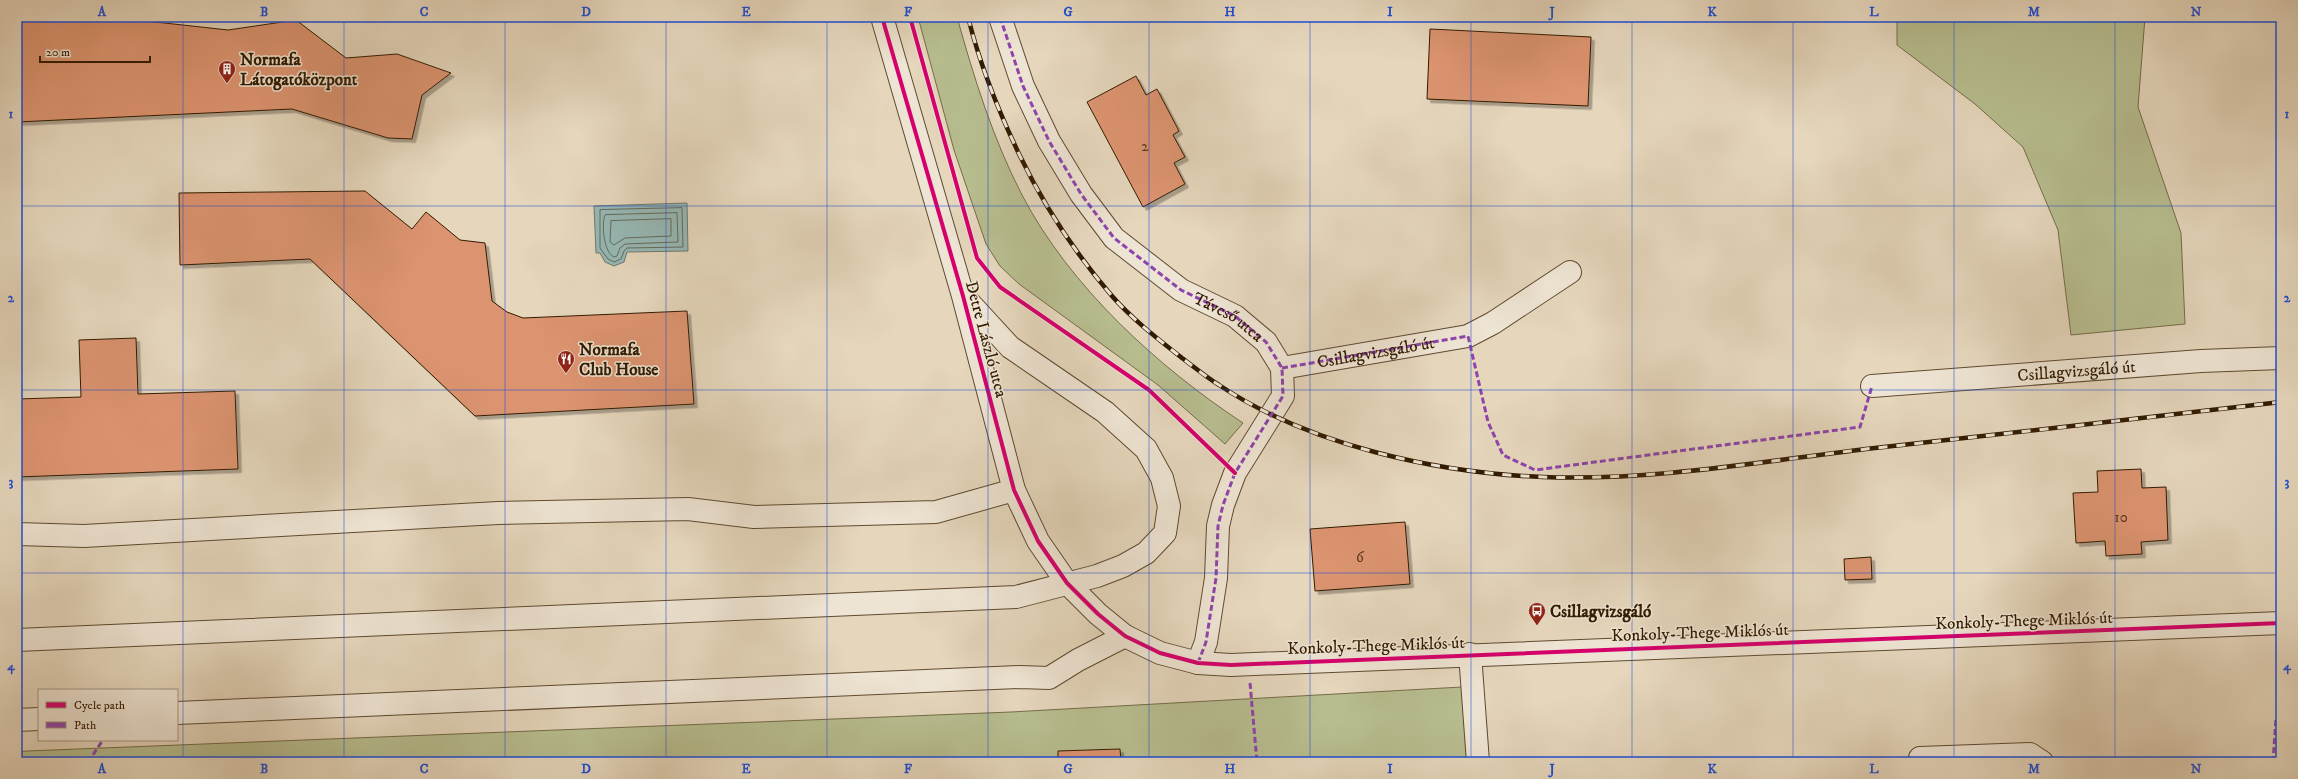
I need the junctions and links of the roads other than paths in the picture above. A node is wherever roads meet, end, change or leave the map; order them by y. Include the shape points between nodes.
1 (882, 17) edge
2 (1000, 17) edge
3 (1570, 272) dead end
4 (962, 296) junction
5 (2281, 358) edge
6 (1282, 368) junction
7 (1872, 386) dead end
8 (1014, 490) junction
9 (17, 534) edge
10 (1067, 583) junction
11 (2281, 623) edge
12 (1126, 636) junction
13 (17, 640) edge
14 (1470, 654) junction
15 (1198, 663) junction
16 (178, 713) edge
17 (38, 719) edge
18 (17, 720) edge
19 (1920, 758) dead end
20 (1478, 762) edge
21 (2042, 762) edge

1 - 4 street, Detre László utca
2 - 6 street, Távcső utca via 1023,86 1049,141 1081,194 1114,238 1181,290 1235,316 1266,342
3 - 6 street, Csillagvizsgáló út via 1468,336
4 - 8 street, Detre László utca
4 - 10 street via 1010,348 1104,412 1146,449 1162,478 1169,506 1165,533 1146,553 1123,566 1097,576
5 - 7 street, Csillagvizsgáló út via 2201,361
6 - 15 street, Távcső utca via 1283,396 1236,473 1223,505 1218,526 1216,578 1206,642
8 - 9 street via 936,512 754,517 688,509 553,512 84,536
8 - 10 street, Detre László utca via 1038,541
10 - 12 street, Detre László utca via 1098,614
10 - 13 street via 1016,597
11 - 14 street, Konkoly-Thege Miklós út
12 - 15 street, Konkoly-Thege Miklós út via 1160,653
12 - 16 street via 1049,678 1020,677
14 - 15 street, Konkoly-Thege Miklós út via 1231,665
14 - 20 street
17 - 18 street
19 - 21 street via 2030,754

